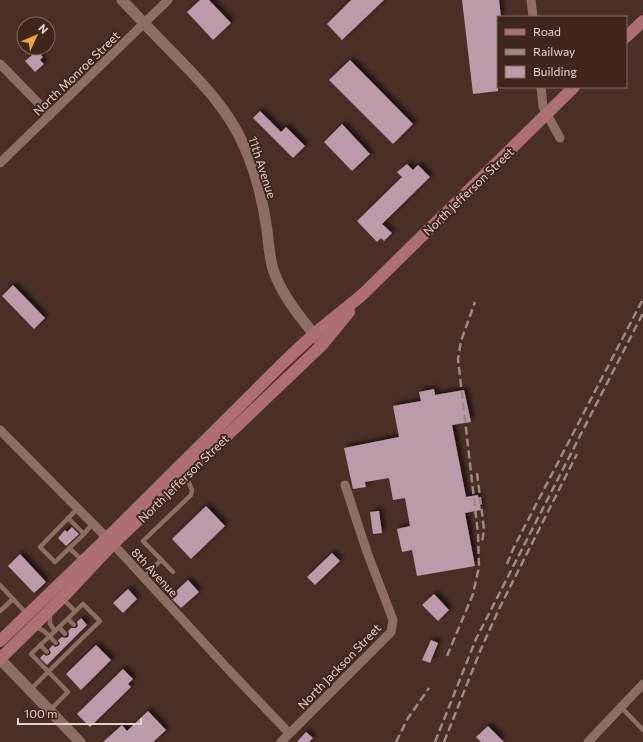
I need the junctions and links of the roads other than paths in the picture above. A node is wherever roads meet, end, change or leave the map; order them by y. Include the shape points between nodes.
1 (122, 0) edge
2 (168, 0) edge
3 (531, 0) edge
4 (533, 16) edge
5 (643, 21) edge
6 (145, 23) junction
7 (627, 36) edge
8 (0, 64) edge
9 (540, 88) edge
10 (573, 88) edge
11 (50, 115) junction
12 (560, 138) dead end
13 (0, 163) edge
14 (362, 295) junction
15 (314, 334) junction
16 (322, 345) junction
17 (0, 430) edge
18 (186, 476) junction
19 (345, 484) dead end
20 (78, 508) junction
21 (68, 518) junction
22 (93, 523) junction
23 (84, 534) junction
24 (110, 541) junction
25 (69, 548) junction
26 (161, 560) junction
27 (83, 561) junction
28 (173, 572) dead end
29 (144, 577) junction
30 (0, 585) edge
31 (62, 598) junction
32 (13, 599) junction
33 (51, 609) junction
34 (0, 611) edge
35 (76, 611) junction
36 (27, 614) junction
37 (68, 619) junction
38 (74, 625) dead end
39 (57, 629) junction
40 (29, 631) junction
41 (80, 632) dead end
42 (65, 634) dead end
43 (49, 636) junction
44 (84, 636) junction
45 (71, 640) dead end
46 (0, 641) edge
47 (56, 643) dead end
48 (40, 645) junction
49 (76, 645) junction
50 (62, 650) dead end
51 (47, 652) dead end
52 (66, 654) junction
53 (53, 658) dead end
54 (0, 659) edge
55 (58, 662) junction
56 (48, 672) junction
57 (643, 684) edge
58 (30, 690) junction
59 (621, 707) junction
60 (50, 710) junction
61 (643, 730) edge
62 (289, 733) junction
63 (80, 742) edge
64 (281, 742) edge
65 (588, 742) edge

1 - 6 street, 11th Avenue
2 - 6 street, North Monroe Street
3 - 4 street
5 - 7 main road
6 - 11 street, North Monroe Street
6 - 15 street, 11th Avenue via 217,101 235,127 244,145 258,188 271,261 277,280 285,296
8 - 11 street
9 - 12 street via 543,107
10 - 14 main road, North Jefferson Street
11 - 13 street, North Monroe Street
14 - 15 main road, North Jefferson Street
14 - 16 main road, North Jefferson Street
15 - 16 street, 11th Avenue
15 - 24 main road, North Jefferson Street
16 - 18 main road, North Jefferson Street
17 - 20 street, 8th Avenue
18 - 24 main road, North Jefferson Street
18 - 26 lane via 192,490 191,495 143,541
19 - 62 street, North Jackson Street via 393,620 391,632
20 - 21 lane
20 - 22 street, 8th Avenue
21 - 23 lane
21 - 25 lane via 40,547 55,562
22 - 23 lane
22 - 24 street, 8th Avenue
23 - 25 lane
24 - 27 main road, North Jefferson Street
24 - 29 street, 8th Avenue
24 - 31 main road, North Jefferson Street
25 - 27 lane
26 - 28 lane
26 - 29 lane
27 - 36 main road, North Jefferson Street
29 - 62 street, 8th Avenue
30 - 32 lane
31 - 33 main road, North Jefferson Street
31 - 35 lane
32 - 34 lane
32 - 36 lane
33 - 39 lane via 50,624
33 - 40 main road, North Jefferson Street
35 - 37 lane
35 - 44 lane via 83,604 100,621
36 - 46 main road, North Jefferson Street
37 - 38 lane
37 - 39 lane
39 - 42 lane
39 - 43 lane
40 - 43 lane via 38,628
40 - 54 main road, North Jefferson Street
41 - 44 lane
43 - 47 lane
43 - 48 lane
44 - 49 lane
45 - 49 lane
48 - 51 lane
48 - 56 lane via 31,654
49 - 52 lane
50 - 52 lane
52 - 55 lane
53 - 55 lane
54 - 58 street
55 - 56 lane
56 - 58 lane
56 - 60 lane via 68,692
57 - 59 street
58 - 60 street
59 - 61 lane
59 - 65 street
60 - 63 street
62 - 64 street, North Jackson Street

